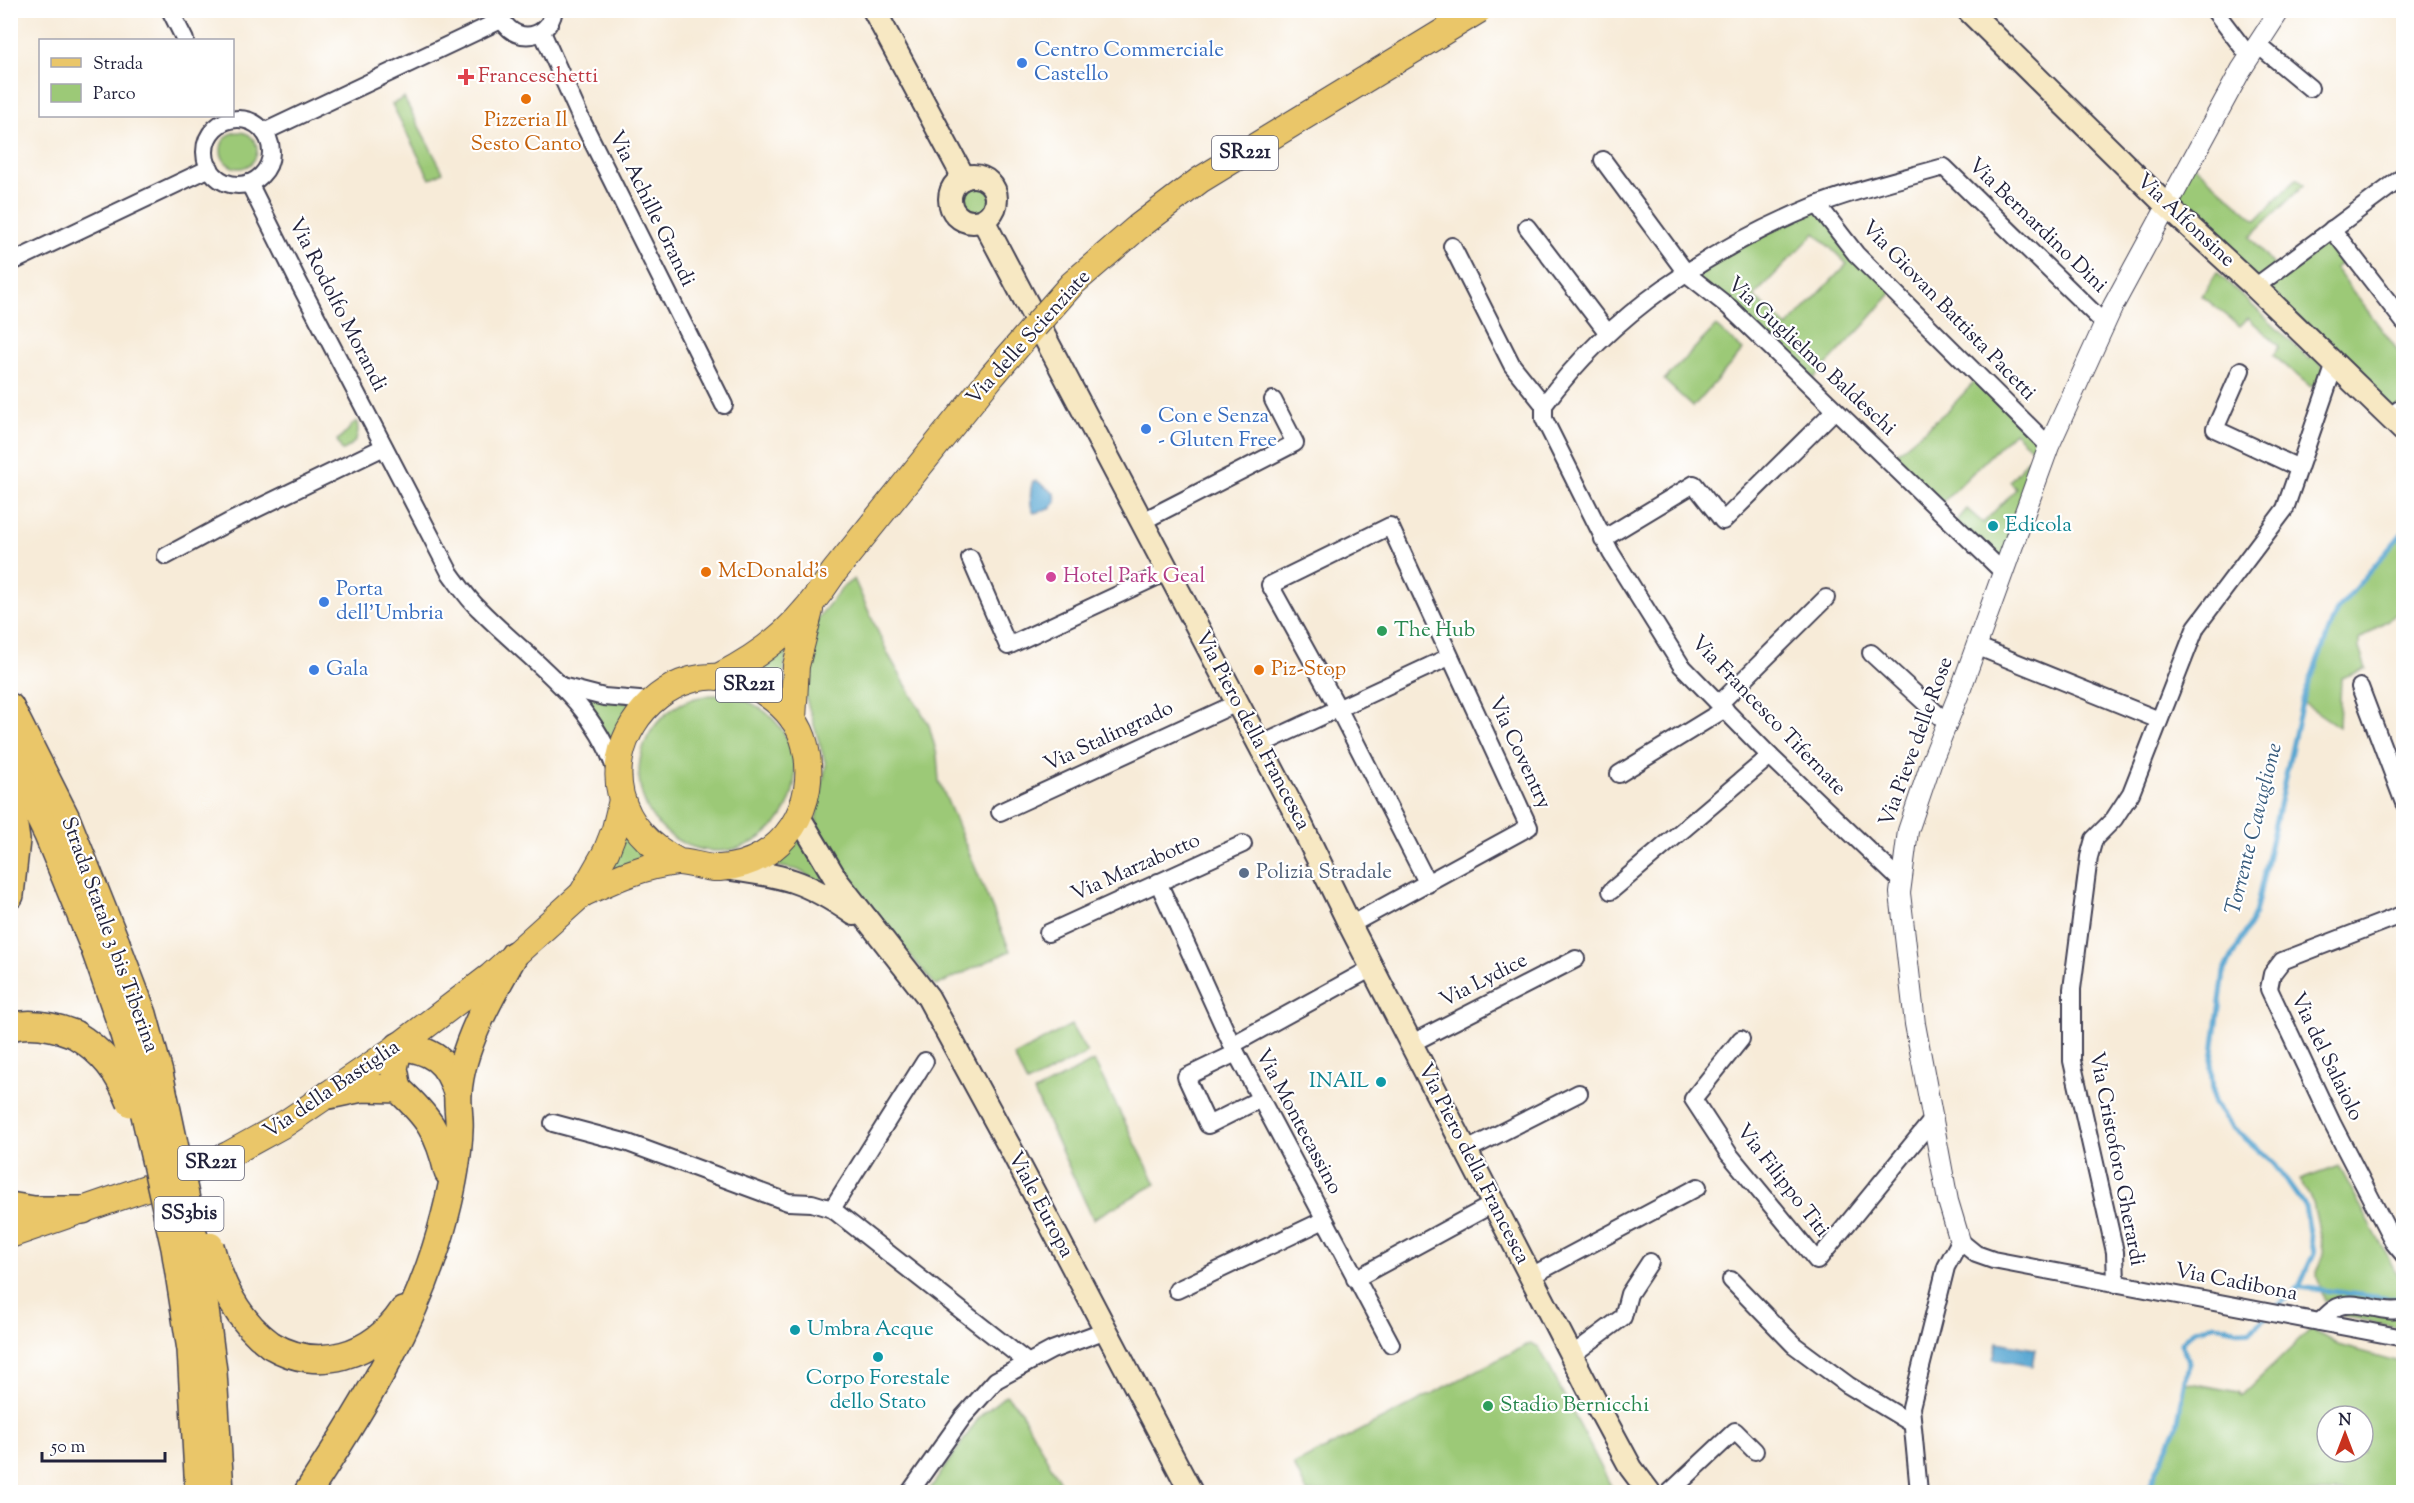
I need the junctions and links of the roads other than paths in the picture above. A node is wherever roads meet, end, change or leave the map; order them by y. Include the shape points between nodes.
1 (170, 10) edge
2 (555, 10) edge
3 (874, 10) edge
4 (1479, 10) edge
5 (1968, 10) edge
6 (2214, 10) edge
7 (2280, 10) edge
8 (500, 15) edge
9 (542, 32) junction
10 (184, 39) edge
11 (2253, 50) junction
12 (2310, 87) dead end
13 (223, 119) edge
14 (264, 132) junction
15 (1604, 160) dead end
16 (210, 168) junction
17 (2403, 176) edge
18 (964, 178) junction
19 (249, 183) junction
20 (1818, 205) junction
21 (2166, 206) junction
22 (983, 220) junction
23 (1527, 227) dead end
24 (2332, 229) junction
25 (1452, 246) dead end
26 (10, 263) edge
27 (1687, 274) junction
28 (2255, 287) junction
29 (2403, 322) edge
30 (2104, 323) junction
31 (1607, 332) junction
32 (2335, 364) junction
33 (2241, 370) dead end
34 (1273, 400) dead end
35 (724, 405) dead end
36 (1544, 405) junction
37 (1835, 410) junction
38 (2399, 418) edge
39 (2049, 446) junction
40 (384, 447) junction
41 (2299, 468) junction
42 (1143, 521) junction
43 (1604, 539) junction
44 (166, 556) dead end
45 (970, 558) dead end
46 (1169, 571) junction
47 (2003, 572) junction
48 (1826, 598) dead end
49 (812, 605) junction
50 (1976, 646) junction
51 (1871, 653) dead end
52 (1449, 657) junction
53 (718, 677) junction
54 (565, 687) junction
55 (2360, 687) dead end
56 (651, 701) junction
57 (1237, 703) junction
58 (10, 707) edge
59 (1722, 707) junction
60 (1338, 708) junction
61 (793, 719) junction
62 (2159, 720) junction
63 (1947, 723) junction
64 (1260, 745) junction
65 (1770, 756) junction
66 (10, 757) edge
67 (1619, 774) dead end
68 (620, 790) junction
69 (10, 799) edge
70 (2403, 803) edge
71 (1000, 812) dead end
72 (799, 817) junction
73 (1243, 844) dead end
74 (679, 862) junction
75 (722, 868) junction
76 (1158, 882) junction
77 (1902, 882) junction
78 (1428, 884) junction
79 (1611, 891) dead end
80 (582, 894) junction
81 (10, 895) edge
82 (2403, 914) edge
83 (1350, 925) junction
84 (874, 928) junction
85 (1047, 933) dead end
86 (105, 945) junction
87 (514, 955) junction
88 (1576, 959) dead end
89 (1372, 968) junction
90 (10, 1027) edge
91 (1741, 1039) dead end
92 (1412, 1043) junction
93 (399, 1046) junction
94 (1234, 1049) junction
95 (925, 1061) dead end
96 (159, 1073) junction
97 (398, 1089) junction
98 (458, 1092) junction
99 (1579, 1093) dead end
100 (329, 1095) junction
101 (1260, 1100) junction
102 (1933, 1119) junction
103 (553, 1124) dead end
104 (1467, 1150) junction
105 (451, 1185) junction
106 (1698, 1187) dead end
107 (1493, 1204) junction
108 (10, 1206) edge
109 (832, 1209) junction
110 (84, 1210) junction
111 (1324, 1220) junction
112 (10, 1234) edge
113 (1960, 1241) junction
114 (2403, 1255) edge
115 (1650, 1262) dead end
116 (1531, 1276) junction
117 (424, 1278) junction
118 (1355, 1279) junction
119 (1731, 1280) dead end
120 (2116, 1284) junction
121 (1177, 1290) dead end
122 (2403, 1308) edge
123 (2320, 1322) junction
124 (1106, 1330) junction
125 (2403, 1338) edge
126 (1391, 1344) dead end
127 (191, 1350) junction
128 (1572, 1355) junction
129 (1027, 1362) junction
130 (1911, 1423) junction
131 (1755, 1451) dead end
132 (1631, 1467) junction
133 (199, 1492) edge
134 (220, 1492) edge
135 (308, 1492) edge
136 (910, 1492) edge
137 (1191, 1492) edge
138 (1639, 1492) edge
139 (1649, 1492) edge
140 (1670, 1492) edge
141 (1919, 1492) edge

1 - 10 street
2 - 9 street
3 - 18 main road
4 - 49 main road, Via delle Scienziate / SR221, bridge via 1200,180 1080,277 992,376 834,572
5 - 21 main road, Via Alfonsine
6 - 11 street
7 - 11 street, Via Pieve delle Rose
8 - 9 street via 514,33 524,36
8 - 14 street
9 - 35 street, Via Achille Grandi via 600,158
11 - 12 street
11 - 21 street, Via Pieve delle Rose
13 - 14 street via 249,121
13 - 16 street via 206,147
14 - 19 street via 271,151 269,161 265,171
15 - 27 street, Via Guglielmo Baldeschi
16 - 19 street via 221,180
16 - 26 street
17 - 24 street
18 - 22 main road via 982,178 994,191 994,209
18 - 22 main road via 951,190 952,211 968,222
19 - 40 street, Via Rodolfo Morandi
20 - 27 street, Via Bernardino Dini via 1719,253
20 - 30 street, Via Bernardino Dini via 1944,167
20 - 39 street, Via Giovan Battista Pacetti via 1856,254
21 - 28 main road, Via Alfonsine
21 - 30 street, Via Pieve delle Rose
22 - 42 main road, Via Piero della Francesca
23 - 31 street
24 - 28 street
24 - 29 street
25 - 36 street via 1512,364
27 - 31 street, Via Bernardino Dini via 1648,298
27 - 37 street, Via Guglielmo Baldeschi via 1729,306
28 - 32 main road, Via Alfonsine
30 - 39 street, Via Pieve delle Rose
31 - 36 street, Via Bernardino Dini
32 - 38 main road, Via Alfonsine
32 - 41 street, Via Cristoforo Gherardi
33 - 41 street via 2216,429
34 - 42 street via 1294,443
36 - 43 street, Via Francesco Tifernate via 1544,419
37 - 43 street via 1724,521 1695,484
37 - 47 street, Via Guglielmo Baldeschi
39 - 47 street, Via Pieve delle Rose
40 - 44 street
40 - 54 street, Via Rodolfo Morandi via 450,573 477,608
41 - 62 street, Via Cristoforo Gherardi via 2285,509 2196,627
42 - 46 main road, Via Piero della Francesca
43 - 59 street, Via Francesco Tifernate via 1681,665
45 - 46 street via 1008,646
46 - 57 main road, Via Piero della Francesca
47 - 50 street, Via Pieve delle Rose
48 - 59 street
49 - 53 main road, Via delle Scienziate / SR221 via 767,649
49 - 61 main road, Via delle Scienziate / SR221 via 797,660
50 - 62 street
50 - 63 street, Via Pieve delle Rose
51 - 63 street
52 - 60 street
52 - 60 street, Via Coventry via 1390,526 1270,585
52 - 78 street, Via Coventry via 1529,827
53 - 56 main road, SR221 via 671,687
53 - 61 main road, SR221 via 761,689
54 - 56 street, Via Rodolfo Morandi via 604,697
54 - 68 street, Via Rodolfo Morandi via 600,736
55 - 70 street
56 - 68 main road, SR221 via 626,736 620,757
57 - 64 main road, Via Piero della Francesca
57 - 71 street, Via Stalingrado
58 - 86 highway, Strada Statale 3 bis Tiberina / SS3bis via 66,818
59 - 65 street, Via Francesco Tifernate
59 - 67 street
60 - 64 street
60 - 78 street, Via Coventry
61 - 72 main road, SR221 via 805,742 810,767 808,793
62 - 120 street, Via Cristoforo Gherardi via 2131,793 2114,819 2094,839 2072,989 2072,1061 2115,1252
63 - 77 street, Via Pieve delle Rose via 1908,831
64 - 83 main road, Via Piero della Francesca
65 - 77 street, Via Francesco Tifernate
65 - 79 street
66 - 86 highway, Strada Statale 3 bis Tiberina / SS3bis
68 - 74 main road, SR221 via 631,820 644,837
68 - 80 main road, Via della Bastiglia / SR221 via 609,845
69 - 81 highway via 16,840
72 - 75 main road, SR221 via 771,849 753,860
72 - 84 main road, Viale Europa via 832,874
73 - 76 street, Via Marzabotto
74 - 75 main road, SR221
74 - 80 main road, Via della Bastiglia / SR221 via 632,872
75 - 84 main road, Viale Europa via 805,884
76 - 85 street, Via Marzabotto
76 - 94 street, Via Montecassino
77 - 102 street, Via Pieve delle Rose via 1915,1024
78 - 83 street, Via Coventry
80 - 87 main road, Via della Bastiglia / SR221
82 - 114 street, Via del Salaiolo via 2282,961 2272,974 2269,989 2332,1123
83 - 89 main road, Via Piero della Francesca
84 - 124 main road, Viale Europa via 928,997
86 - 96 highway, Strada Statale 3 bis Tiberina / SS3bis, bridge via 143,1014
86 - 127 highway, Strada Statale 3 bis Tiberina / SS3bis, bridge via 173,1240
87 - 93 main road, Via della Bastiglia / SR221
87 - 98 highway via 477,1025
88 - 92 street, Via Lydice
89 - 92 main road, Via Piero della Francesca
89 - 94 street, Via Montecassino
90 - 127 highway, bridge via 46,1025 74,1034 108,1060 121,1081 133,1107
91 - 102 street, Via Filippo Titi via 1693,1100 1729,1154 1817,1261
92 - 104 main road, Via Piero della Francesca
93 - 97 highway via 394,1068
93 - 98 highway via 426,1052 442,1061
93 - 100 main road, Via della Bastiglia / SR221
94 - 101 street, Via Montecassino
94 - 101 street via 1186,1077 1208,1125
95 - 109 street
96 - 117 highway, bridge via 180,1118 222,1284 244,1320 271,1345 293,1356 316,1359 358,1351 389,1329
96 - 134 highway, Strada Statale 3 bis Tiberina / SS3bis, bridge via 204,1296 214,1379
97 - 100 highway via 362,1088
97 - 105 highway via 435,1131
98 - 105 highway via 459,1130
99 - 104 street
100 - 110 main road, Via della Bastiglia / SR221 via 207,1164
101 - 111 street, Via Montecassino
102 - 113 street, Via Pieve delle Rose via 1948,1201
103 - 109 street via 628,1143 788,1202
104 - 107 main road, Via Piero della Francesca
105 - 117 highway via 443,1226
106 - 116 street
107 - 116 main road, Via Piero della Francesca
107 - 118 street
108 - 110 highway
109 - 129 street
110 - 112 main road, Via della Bastiglia / SR221
111 - 118 street, Via Montecassino
111 - 121 street, Via Montecassino
113 - 120 street, Via Cadibona via 1976,1254 1993,1260
113 - 130 street via 1946,1267 1913,1397
115 - 128 street via 1629,1294 1623,1317
116 - 128 main road, Via Piero della Francesca
117 - 135 highway via 387,1365
118 - 126 street, Via Montecassino
119 - 130 street via 1794,1345 1848,1385
120 - 123 street, Via Cadibona
122 - 123 street via 2389,1311 2340,1306
123 - 125 street, Via Cadibona
124 - 129 street
124 - 137 main road, Viale Europa
127 - 133 highway, Strada Statale 3 bis Tiberina / SS3bis, bridge
128 - 132 main road, Via Piero della Francesca
129 - 136 street via 996,1380
130 - 141 street
131 - 140 street via 1735,1431
132 - 138 street
132 - 139 main road, Via Piero della Francesca

